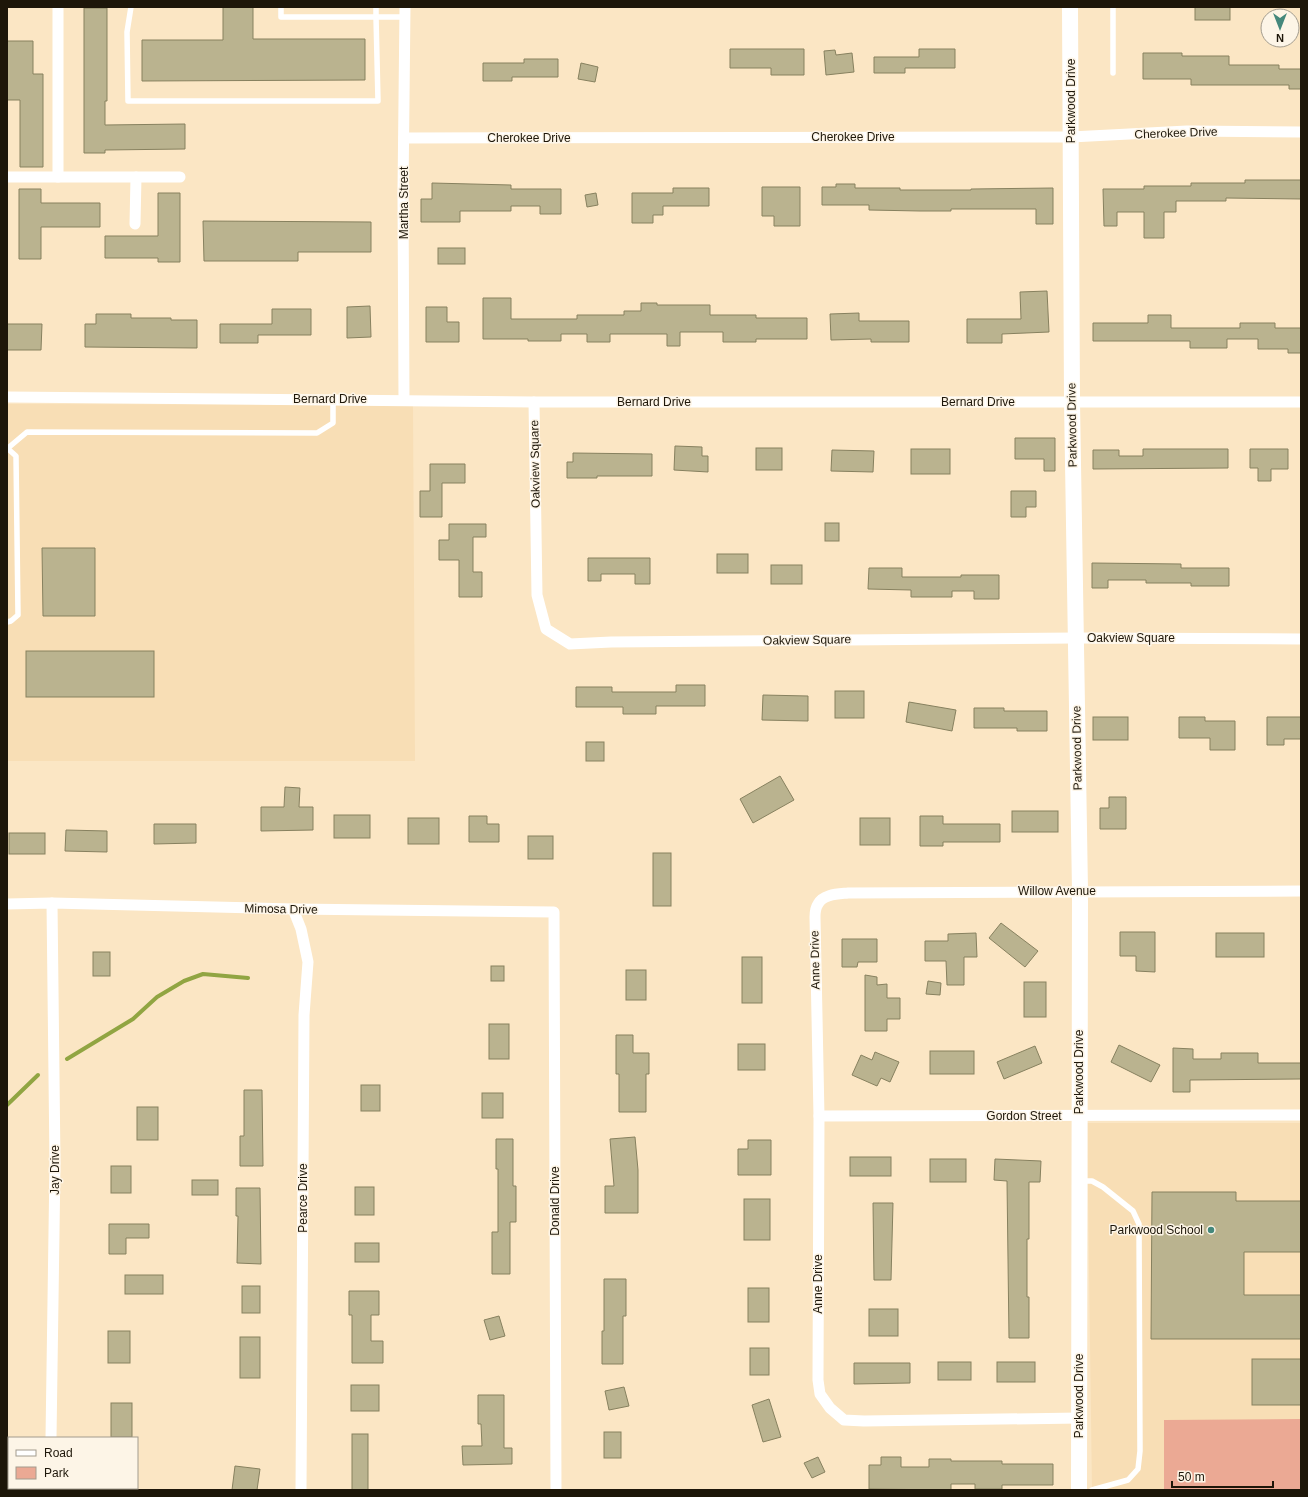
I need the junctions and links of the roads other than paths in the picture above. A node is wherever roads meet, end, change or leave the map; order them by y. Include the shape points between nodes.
1 (58, 7) edge
2 (131, 7) edge
3 (281, 7) edge
4 (376, 7) edge
5 (1070, 7) edge
6 (1113, 7) edge
7 (405, 12) edge
8 (376, 17) junction
9 (1113, 73) dead end
10 (1301, 132) edge
11 (1071, 137) junction
12 (404, 138) junction
13 (7, 177) edge
14 (58, 177) junction
15 (136, 177) junction
16 (180, 177) dead end
17 (136, 224) dead end
18 (7, 397) edge
19 (333, 399) junction
20 (404, 400) junction
21 (534, 402) junction
22 (1072, 402) junction
23 (1301, 402) edge
24 (8, 448) edge
25 (7, 622) edge
26 (1075, 638) junction
27 (1301, 639) edge
28 (1080, 891) junction
29 (1301, 891) edge
30 (52, 903) junction
31 (7, 904) edge
32 (817, 904) joint
33 (293, 910) junction
34 (554, 912) joint
35 (818, 1116) junction
36 (1079, 1116) junction
37 (1301, 1116) edge
38 (1079, 1181) junction
39 (1079, 1418) junction
40 (51, 1437) edge
41 (301, 1490) edge
42 (556, 1490) edge
43 (1079, 1490) edge
44 (1092, 1490) edge

1 - 14 street
2 - 8 lane via 127,32 128,101 378,101
3 - 8 lane via 281,17
4 - 8 lane
5 - 11 street, Parkwood Drive
6 - 9 lane
7 - 8 lane
7 - 12 street, Martha Street
10 - 11 street, Cherokee Drive via 1187,131
11 - 12 street, Cherokee Drive
11 - 22 street, Parkwood Drive
12 - 20 street, Martha Street
13 - 14 street
14 - 15 street
15 - 16 street
15 - 17 street
18 - 19 street, Bernard Drive
19 - 20 street, Bernard Drive
19 - 24 lane via 333,423 318,433 27,432
20 - 21 street, Bernard Drive
21 - 22 street, Bernard Drive
21 - 26 street, Oakview Square via 537,595 546,628 570,644
22 - 23 street, Bernard Drive
22 - 26 street, Parkwood Drive
24 - 25 lane via 16,456 18,615
26 - 27 street, Oakview Square
26 - 28 street, Parkwood Drive
28 - 29 street, Willow Avenue
28 - 32 street, Willow Avenue via 848,893 833,894
28 - 36 street, Parkwood Drive
30 - 31 street, Mimosa Drive
30 - 33 street, Mimosa Drive
30 - 40 street, Jay Drive via 55,1163
32 - 35 street, Anne Drive via 814,917
33 - 34 street, Mimosa Drive
33 - 41 street, Pearce Drive via 302,929 308,962 304,1023
34 - 42 street, Donald Drive
35 - 36 street, Gordon Street
35 - 39 street, Anne Drive via 818,1380 820,1394 830,1408 844,1420 864,1421
36 - 37 street, Gordon Street
36 - 38 street, Parkwood Drive
38 - 39 street, Parkwood Drive
38 - 44 lane via 1092,1181 1103,1187 1133,1211 1139,1224 1138,1469 1128,1480
39 - 43 street, Parkwood Drive

